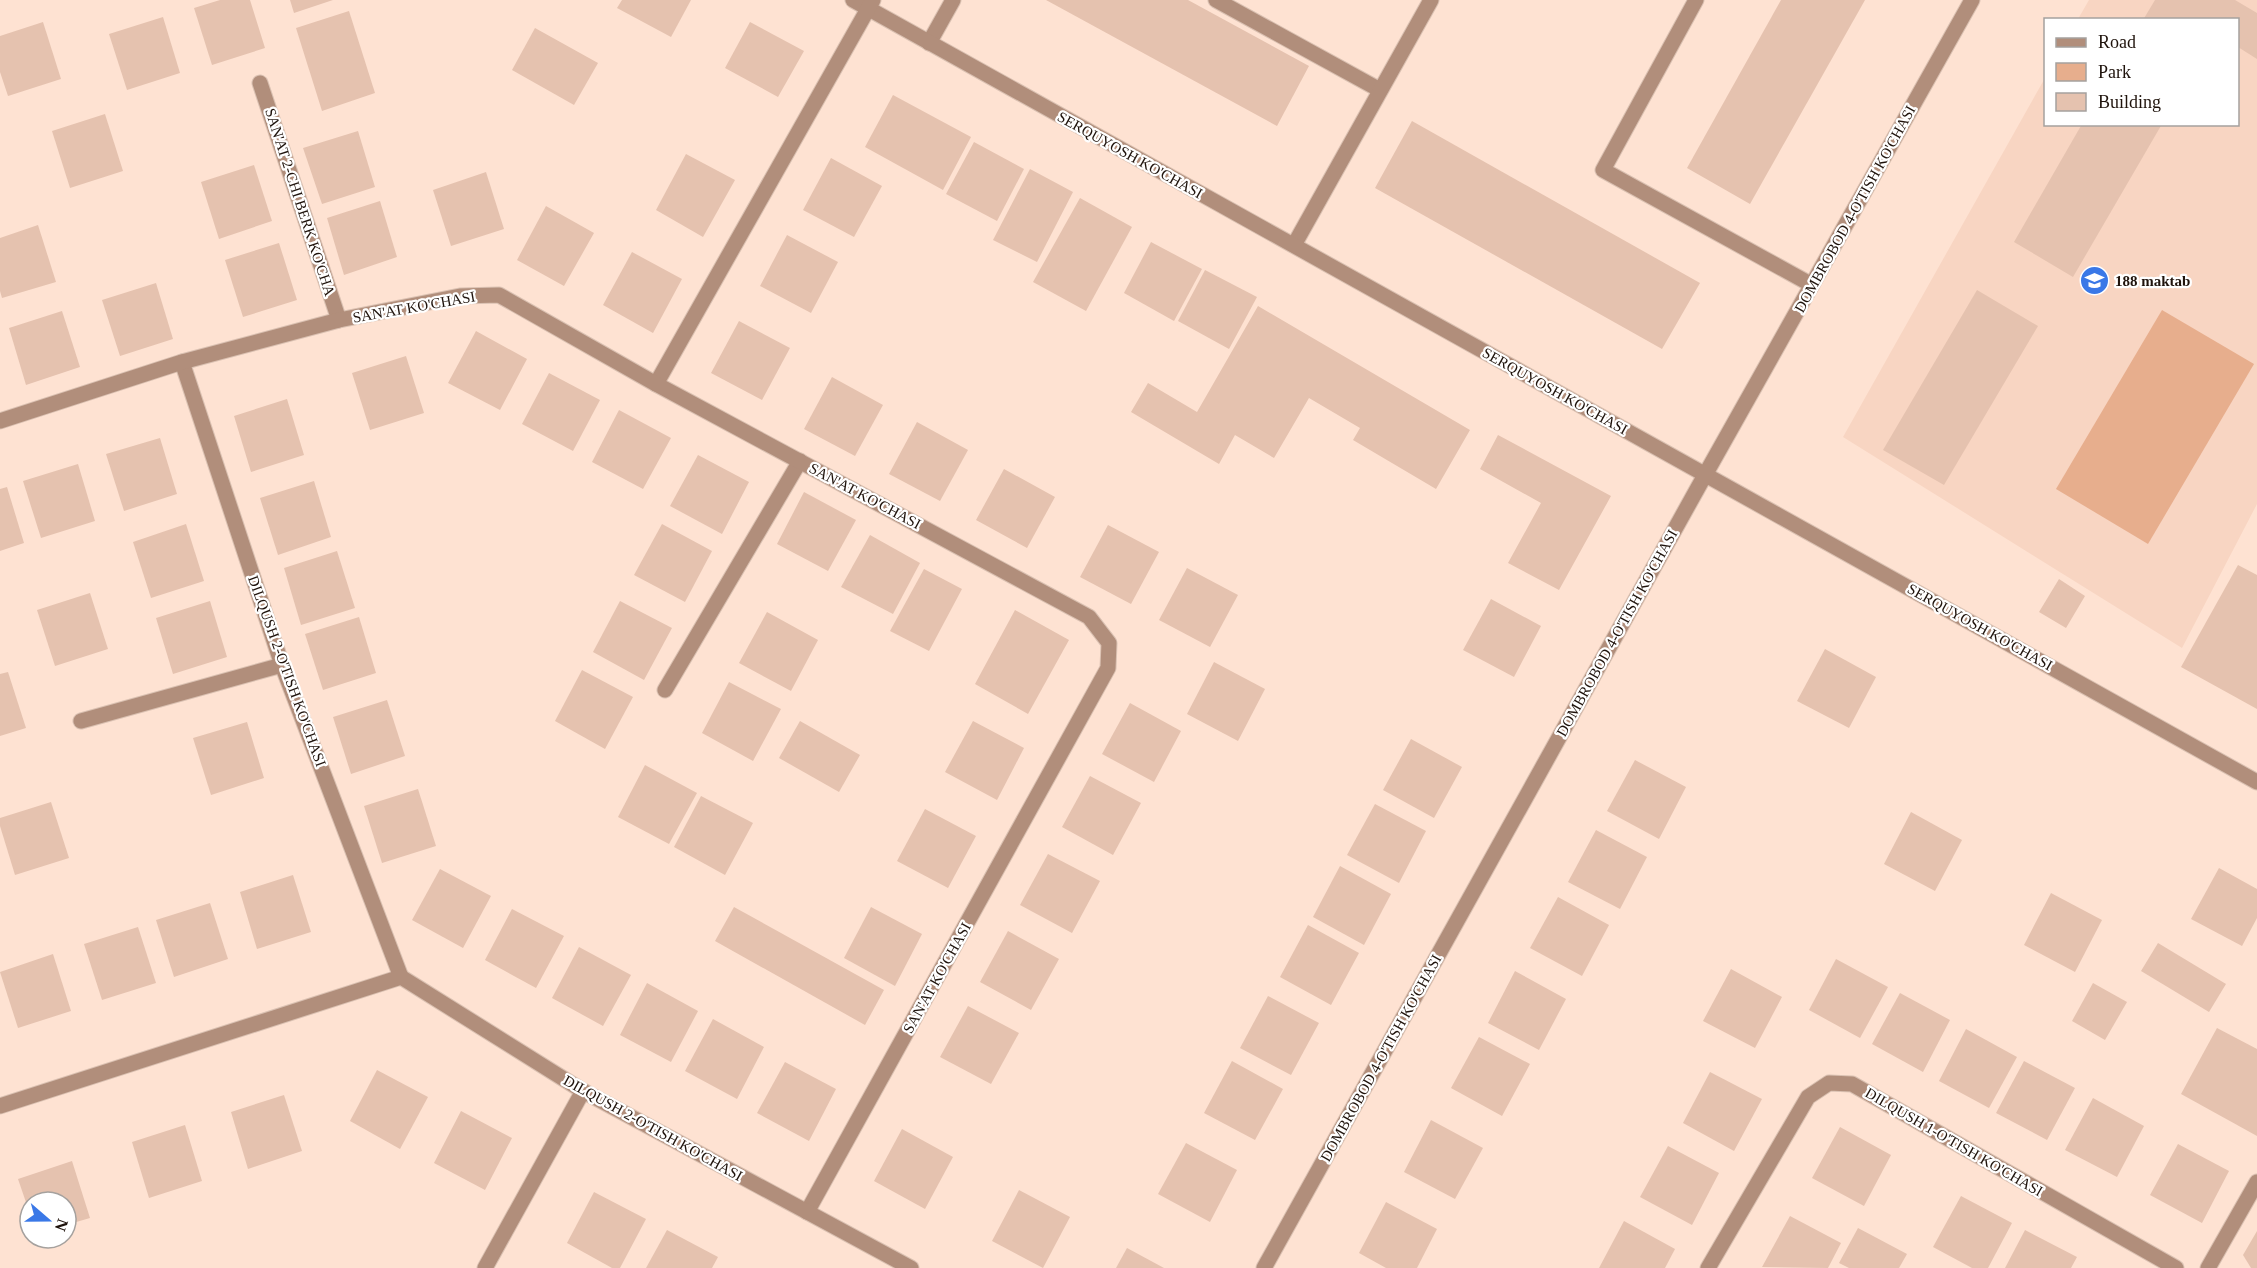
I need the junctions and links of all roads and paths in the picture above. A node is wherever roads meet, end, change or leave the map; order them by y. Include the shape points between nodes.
1 (853, 0) edge
2 (953, 0) edge
3 (1216, 0) edge
4 (1431, 0) edge
5 (1696, 0) edge
6 (1972, 0) edge
7 (871, 4) edge
8 (929, 43) junction
9 (260, 83) dead end
10 (1380, 90) junction
11 (1294, 245) junction
12 (1812, 285) junction
13 (339, 320) junction
14 (182, 362) junction
15 (656, 384) junction
16 (0, 421) edge
17 (800, 461) junction
18 (1705, 474) junction
19 (282, 665) junction
20 (665, 690) dead end
21 (81, 721) dead end
22 (2257, 782) edge
23 (401, 976) junction
24 (583, 1091) junction
25 (0, 1106) edge
26 (2257, 1182) edge
27 (807, 1212) junction
28 (486, 1268) edge
29 (911, 1268) edge
30 (1264, 1268) edge
31 (1708, 1268) edge
32 (2176, 1268) edge
33 (2208, 1268) edge

1 - 7 street, SERQUYOSH KO'CHASI
2 - 8 street
3 - 10 street
4 - 10 street
5 - 12 street via 1603,170
6 - 12 street, DOMBROBOD 4-O'TISH KO'CHASI
7 - 8 street, SERQUYOSH KO'CHASI
7 - 15 street
8 - 11 street, SERQUYOSH KO'CHASI
9 - 13 street, SAN'AT 2-CHI BERK KO'CHA
10 - 11 street
11 - 18 street, SERQUYOSH KO'CHASI
12 - 18 street, DOMBROBOD 4-O'TISH KO'CHASI
13 - 14 street, SAN'AT KO'CHASI
13 - 15 street, SAN'AT KO'CHASI via 460,296 499,295
14 - 16 street, SAN'AT KO'CHASI
14 - 19 street, DILQUSH 2-O'TISH KO'CHASI
15 - 17 street, SAN'AT KO'CHASI
17 - 20 street
17 - 27 street, SAN'AT KO'CHASI via 1089,618 1109,643 1108,668
18 - 22 street, SERQUYOSH KO'CHASI
18 - 30 street, DOMBROBOD 4-O'TISH KO'CHASI
19 - 21 street
19 - 23 street, DILQUSH 2-O'TISH KO'CHASI
23 - 24 street, DILQUSH 2-O'TISH KO'CHASI
23 - 25 street
24 - 27 street, DILQUSH 2-O'TISH KO'CHASI
24 - 28 street
26 - 33 street
27 - 29 street, DILQUSH 2-O'TISH KO'CHASI
31 - 32 street, DILQUSH 1-O'TISH KO'CHASI via 1808,1097 1829,1083 1852,1084

